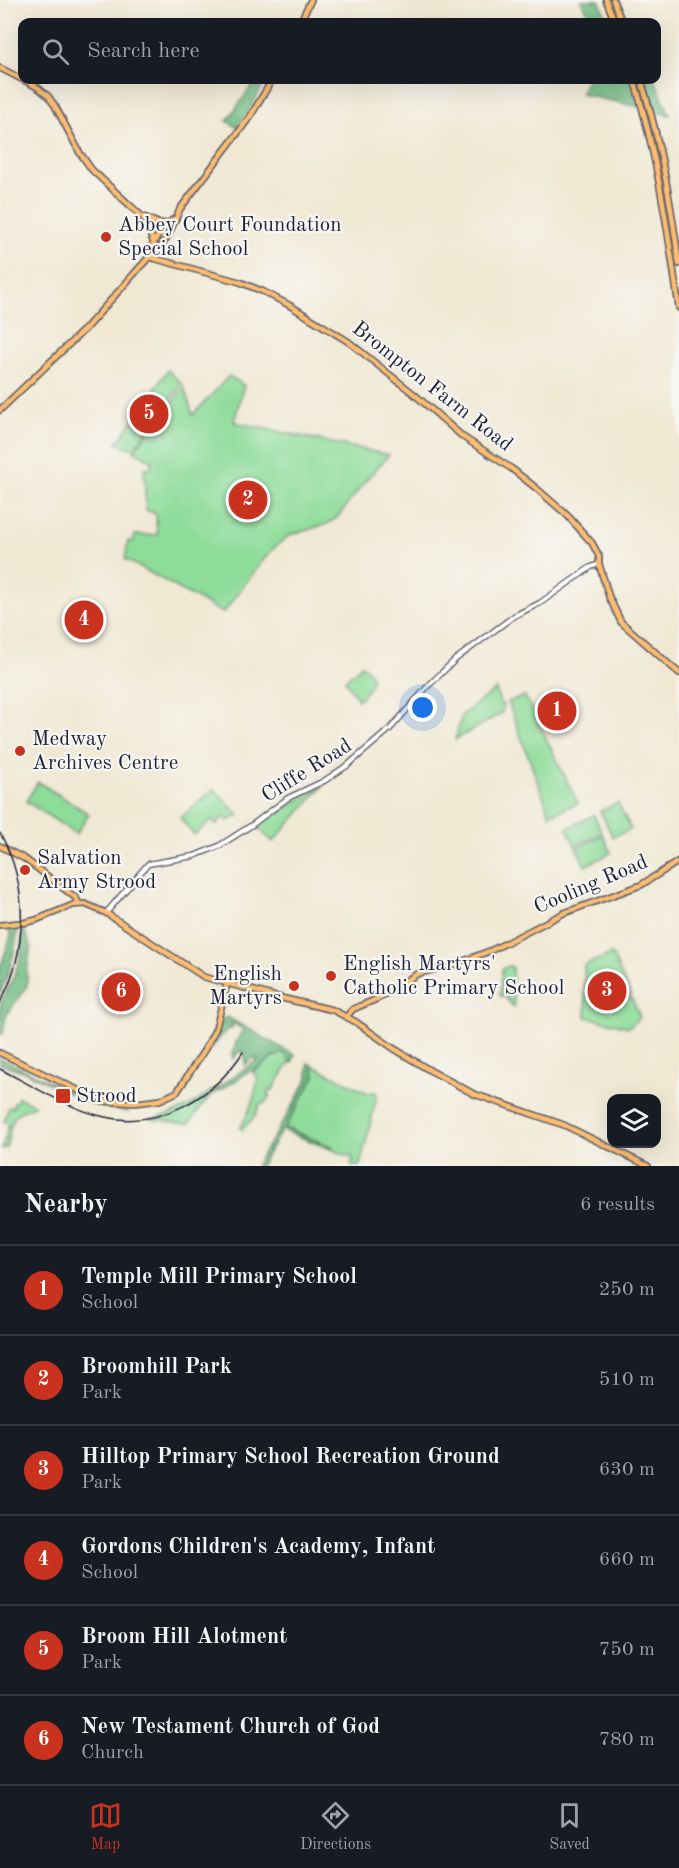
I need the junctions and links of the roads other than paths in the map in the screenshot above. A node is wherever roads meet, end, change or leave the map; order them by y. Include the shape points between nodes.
1 (311, 0) edge
2 (606, 0) edge
3 (613, 0) edge
4 (302, 18) edge
5 (613, 18) edge
6 (620, 18) edge
7 (0, 68) edge
8 (18, 77) edge
9 (31, 84) edge
10 (270, 84) edge
11 (635, 84) edge
12 (642, 84) edge
13 (144, 218) junction
14 (176, 218) junction
15 (168, 224) junction
16 (163, 236) junction
17 (156, 246) junction
18 (149, 257) junction
19 (163, 261) junction
20 (679, 264) edge
21 (679, 308) edge
22 (0, 410) edge
23 (599, 564) junction
24 (679, 673) edge
25 (0, 846) edge
26 (679, 861) edge
27 (79, 903) junction
28 (106, 913) junction
29 (0, 925) edge
30 (227, 984) junction
31 (346, 1017) junction
32 (0, 1053) edge
33 (648, 1166) edge

1 - 4 main road
2 - 5 main road
3 - 6 main road
7 - 8 main road
9 - 13 main road via 56,106 90,168
10 - 14 main road
11 - 21 main road via 663,195
12 - 20 main road via 669,194
13 - 15 main road
13 - 16 main road
13 - 17 main road
14 - 15 main road
14 - 16 main road
15 - 16 main road
16 - 17 main road
17 - 18 main road
17 - 19 main road
18 - 19 main road, Brompton Farm Road
18 - 22 main road via 86,328
19 - 23 main road, Brompton Farm Road via 255,287 349,342 463,437 549,498 581,528 599,556
23 - 24 main road, Brompton Farm Road via 621,622
23 - 28 street, Cliffe Road via 514,616 456,659 390,729 350,764 288,798 219,846 194,856 148,863
25 - 27 main road via 25,858
26 - 31 main road, Cooling Road via 641,885 564,913 458,964 417,974 353,1009
27 - 28 main road
27 - 29 main road via 36,920
28 - 30 main road via 193,970
30 - 31 main road
30 - 32 main road via 215,1032 177,1092 160,1100 100,1101
31 - 33 main road via 480,1096 564,1125

